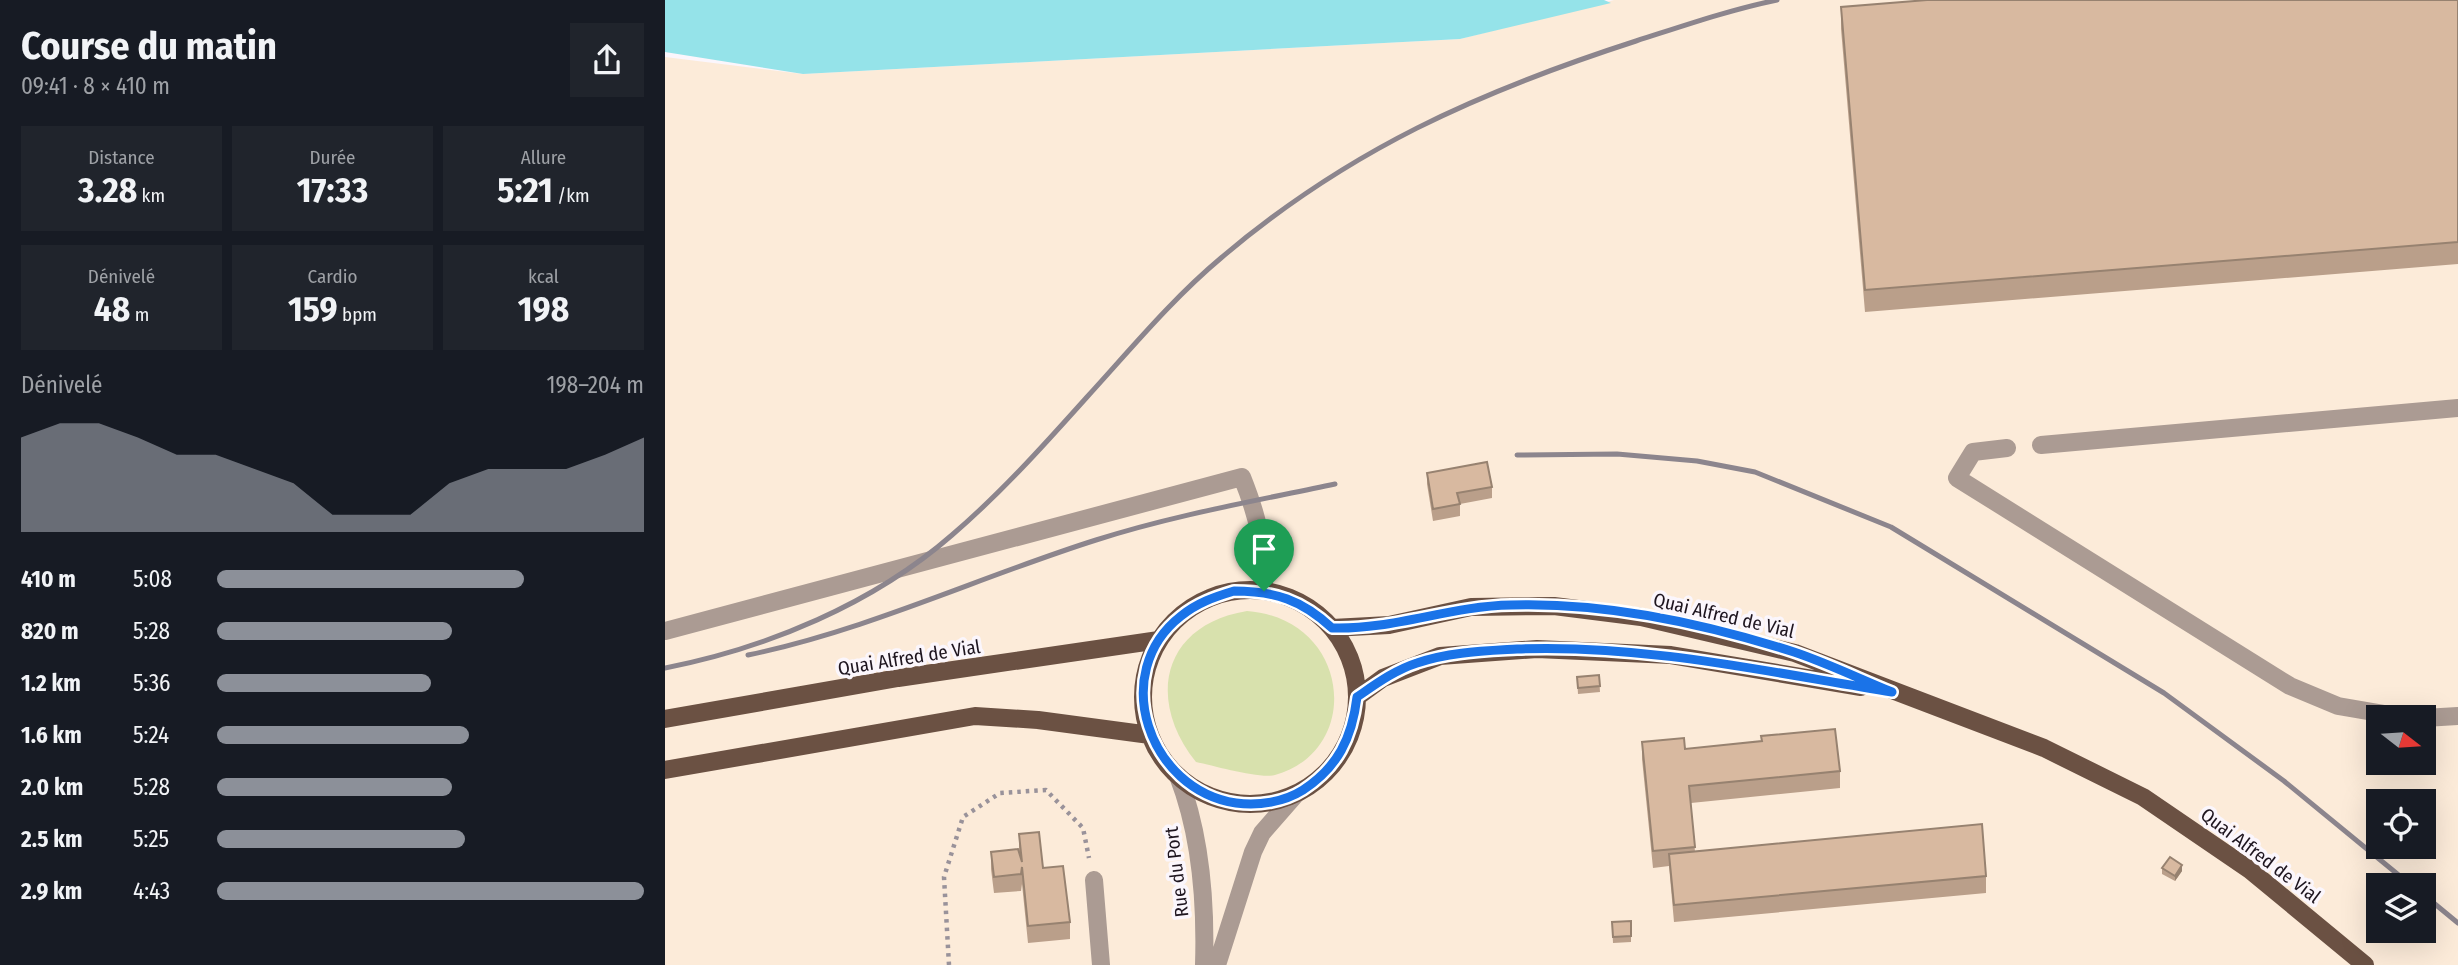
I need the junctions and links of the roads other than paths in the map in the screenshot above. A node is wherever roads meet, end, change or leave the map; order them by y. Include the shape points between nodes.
1 (2458, 408) edge
2 (2041, 445) dead end
3 (2007, 448) dead end
4 (1264, 591) junction
5 (1332, 628) junction
6 (665, 631) edge
7 (1159, 640) junction
8 (1892, 692) junction
9 (1357, 697) junction
10 (2366, 711) edge
11 (2458, 716) edge
12 (2436, 717) edge
13 (665, 719) edge
14 (1150, 735) junction
15 (665, 770) edge
16 (1178, 776) junction
17 (1296, 794) junction
18 (1094, 880) road end
19 (1101, 965) edge
20 (1204, 965) edge
21 (1217, 965) edge
22 (2365, 965) edge

1 - 2 street
3 - 10 street via 1973,452 1957,478 2290,686 2338,706
4 - 5 main road via 1290,597
4 - 6 street via 1265,551 1242,477
4 - 7 main road via 1234,591 1204,600 1179,617
5 - 8 main road, Quai Alfred de Vial via 1389,625 1471,607 1512,604 1596,610 1685,625 1795,653
5 - 9 main road via 1355,672
7 - 13 main road, Quai Alfred de Vial via 898,678
7 - 14 main road via 1147,671 1145,692
8 - 9 main road, Quai Alfred de Vial via 1671,655 1537,649 1440,656 1383,678
8 - 22 main road, Quai Alfred de Vial via 2044,748 2143,797 2251,870
9 - 17 main road via 1353,727 1341,755 1322,778
11 - 12 street
14 - 15 main road via 975,716
14 - 16 main road
16 - 17 main road via 1198,791 1247,805
16 - 20 street, Rue du Port via 1196,840
17 - 21 street via 1253,852
18 - 19 street

